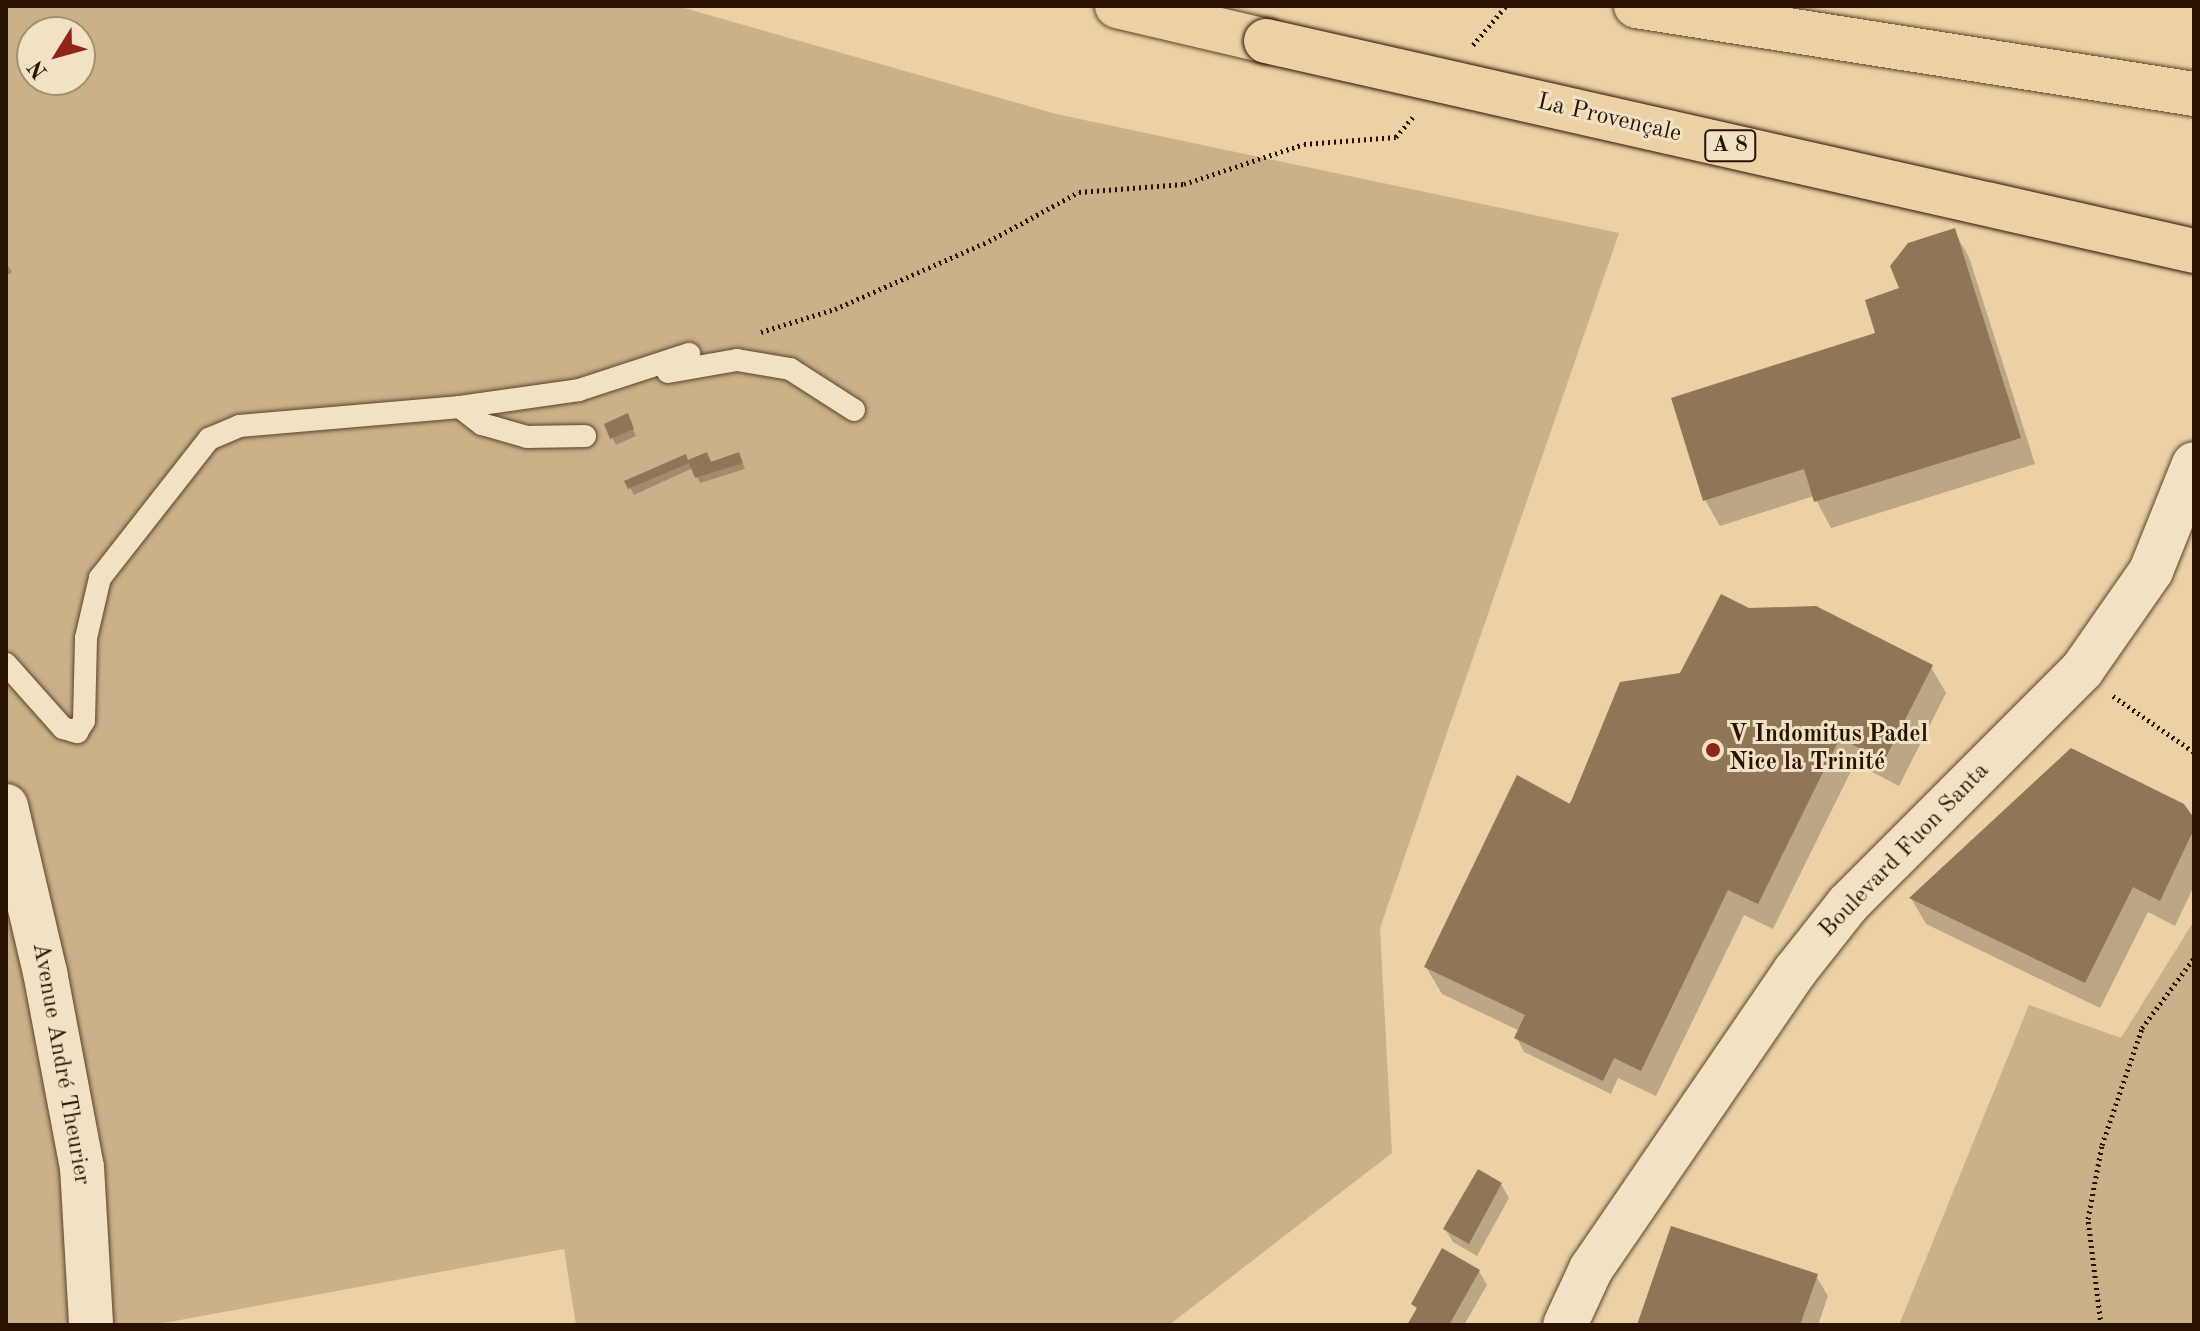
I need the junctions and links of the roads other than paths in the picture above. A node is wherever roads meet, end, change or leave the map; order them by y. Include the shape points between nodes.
1 (1117, 6) edge
2 (1636, 6) edge
3 (2194, 94) edge
4 (2194, 251) edge
5 (689, 354) road end
6 (643, 371) junction
7 (460, 407) junction
8 (854, 410) dead end
9 (585, 436) dead end
10 (2194, 464) edge
11 (6, 664) edge
12 (6, 806) edge
13 (91, 1325) edge
14 (1565, 1325) edge

1 - 4 highway, La Provençale / A 8, bridge
2 - 3 highway
5 - 6 lane
6 - 7 lane via 579,390
6 - 8 lane via 670,372 737,360 790,369
7 - 9 lane via 482,424 527,437
7 - 11 lane via 239,426 209,439 100,578 86,638 84,721 77,732 63,728
10 - 14 street, Boulevard Fuon Santa via 2151,571 2082,670 1848,904 1795,971 1591,1269
12 - 13 street, Avenue André Theurier via 82,1167

